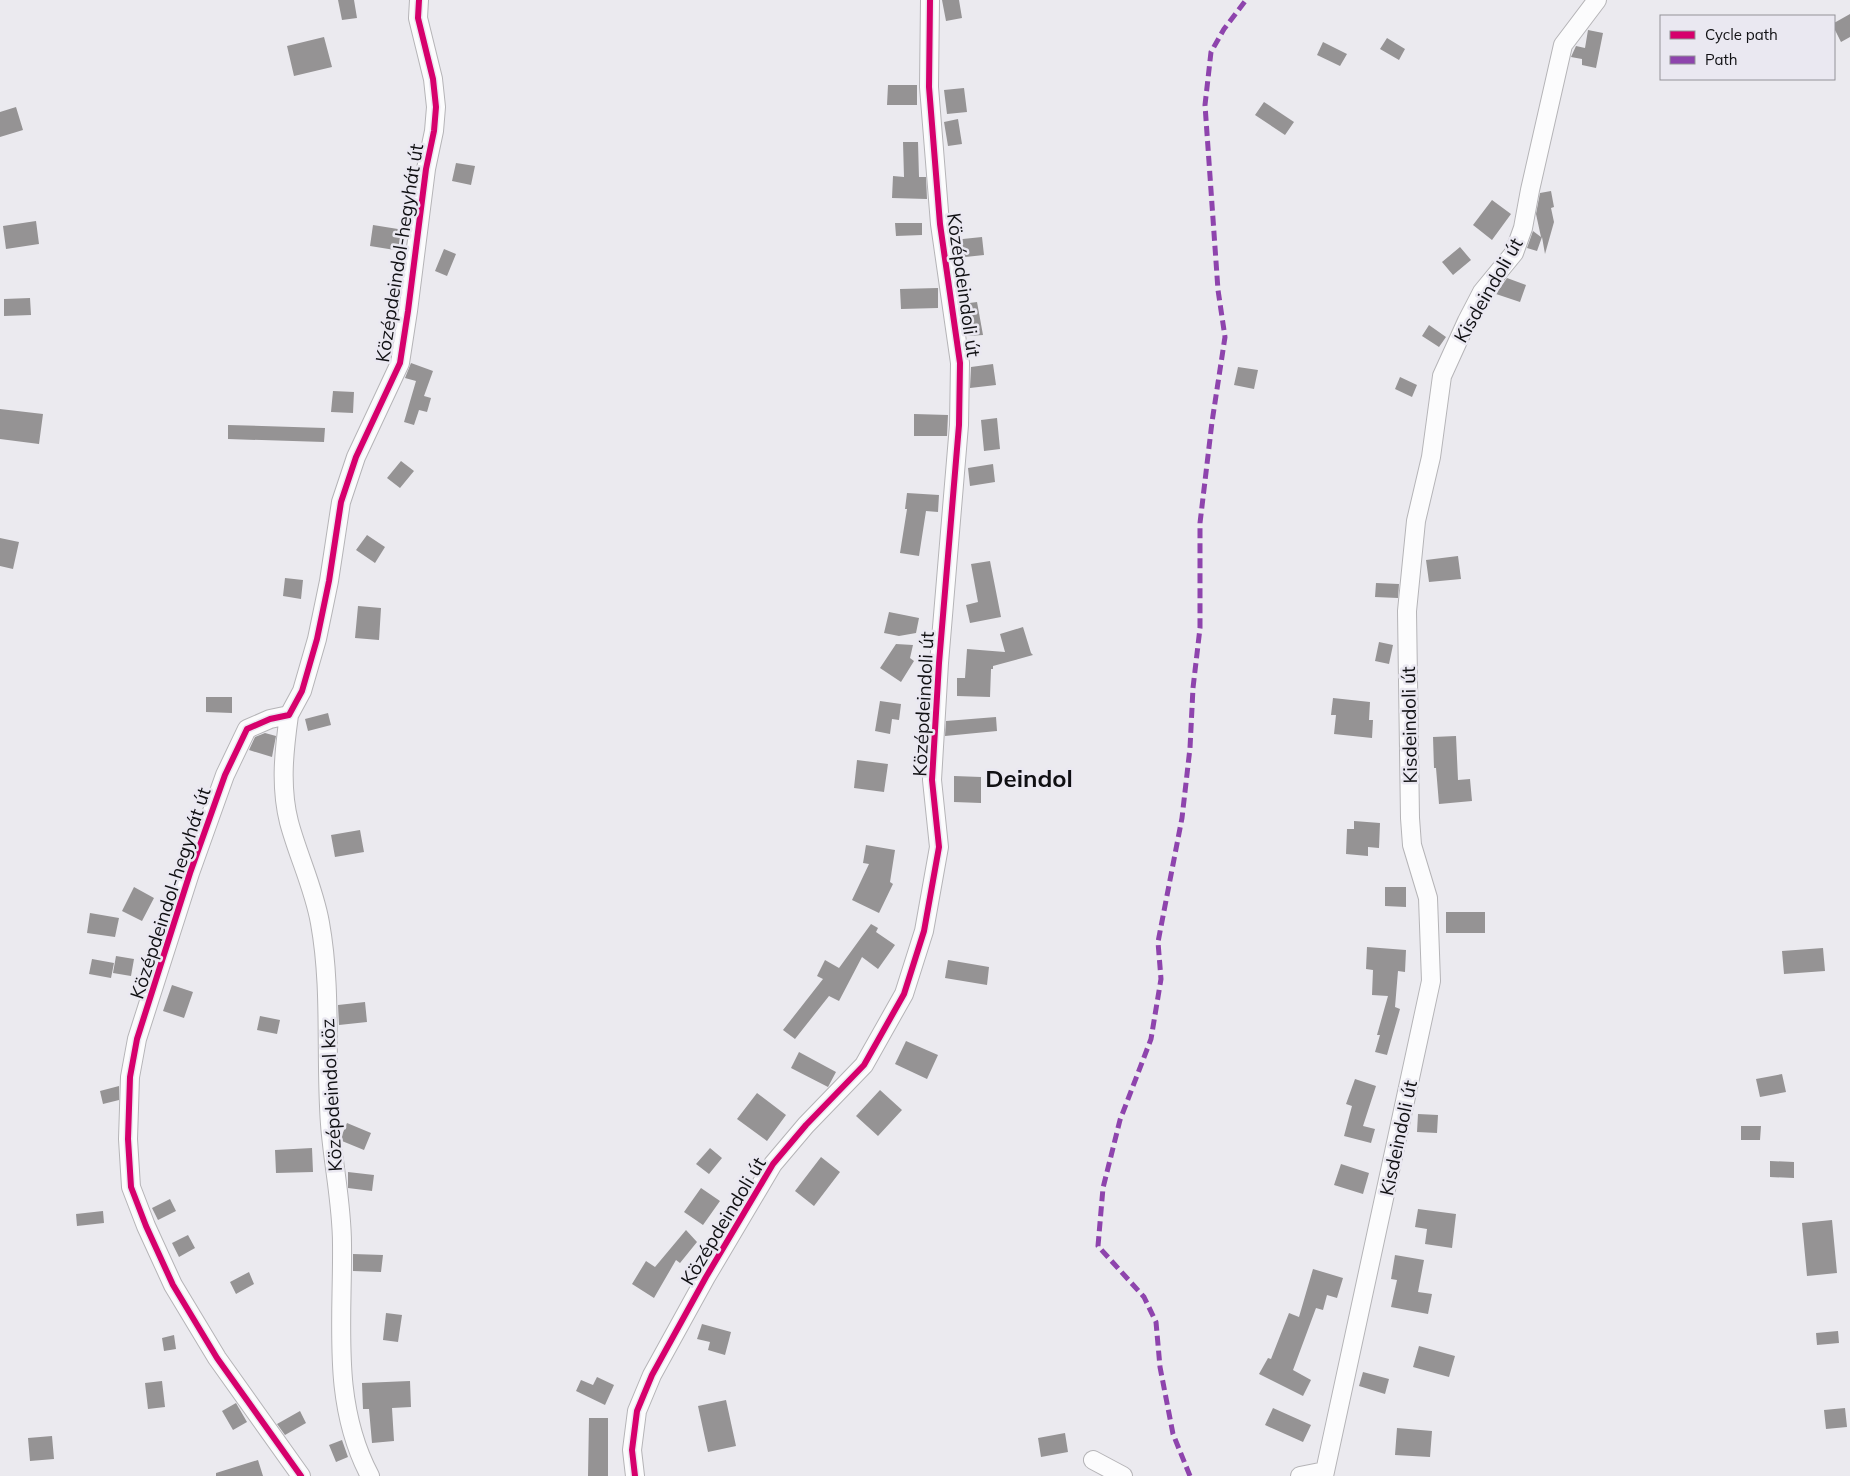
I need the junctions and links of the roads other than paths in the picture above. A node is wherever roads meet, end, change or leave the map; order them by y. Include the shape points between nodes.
1 (419, 0) edge
2 (930, 0) edge
3 (1597, 0) edge
4 (289, 715) junction
5 (1093, 1460) dead end
6 (1324, 1474) edge
7 (301, 1476) edge
8 (370, 1476) edge
9 (635, 1476) edge
10 (1123, 1476) edge
11 (1300, 1476) edge

1 - 4 street, Középdeindol-hegyhát út via 418,18 436,107 400,364 356,457 340,502 329,581 316,639 302,691
2 - 9 street, Középdeindoli út via 928,87 940,224 960,363 959,425 932,780 939,847 924,931 904,994 864,1065 806,1125 774,1164 706,1276 652,1375 637,1411 632,1450
3 - 6 street, Kisdeindoli út via 1563,45 1523,228 1514,253 1482,292 1442,376 1431,457 1416,521 1407,611 1412,845 1428,898 1431,981
4 - 7 street, Középdeindol-hegyhát út via 247,728 225,775 136,1040 130,1078 128,1139 131,1188 173,1285 217,1358
4 - 8 street, Középdeindol köz via 283,786 289,822 315,897 326,970 330,1124 342,1242 341,1371 352,1435
5 - 10 street
6 - 11 street

